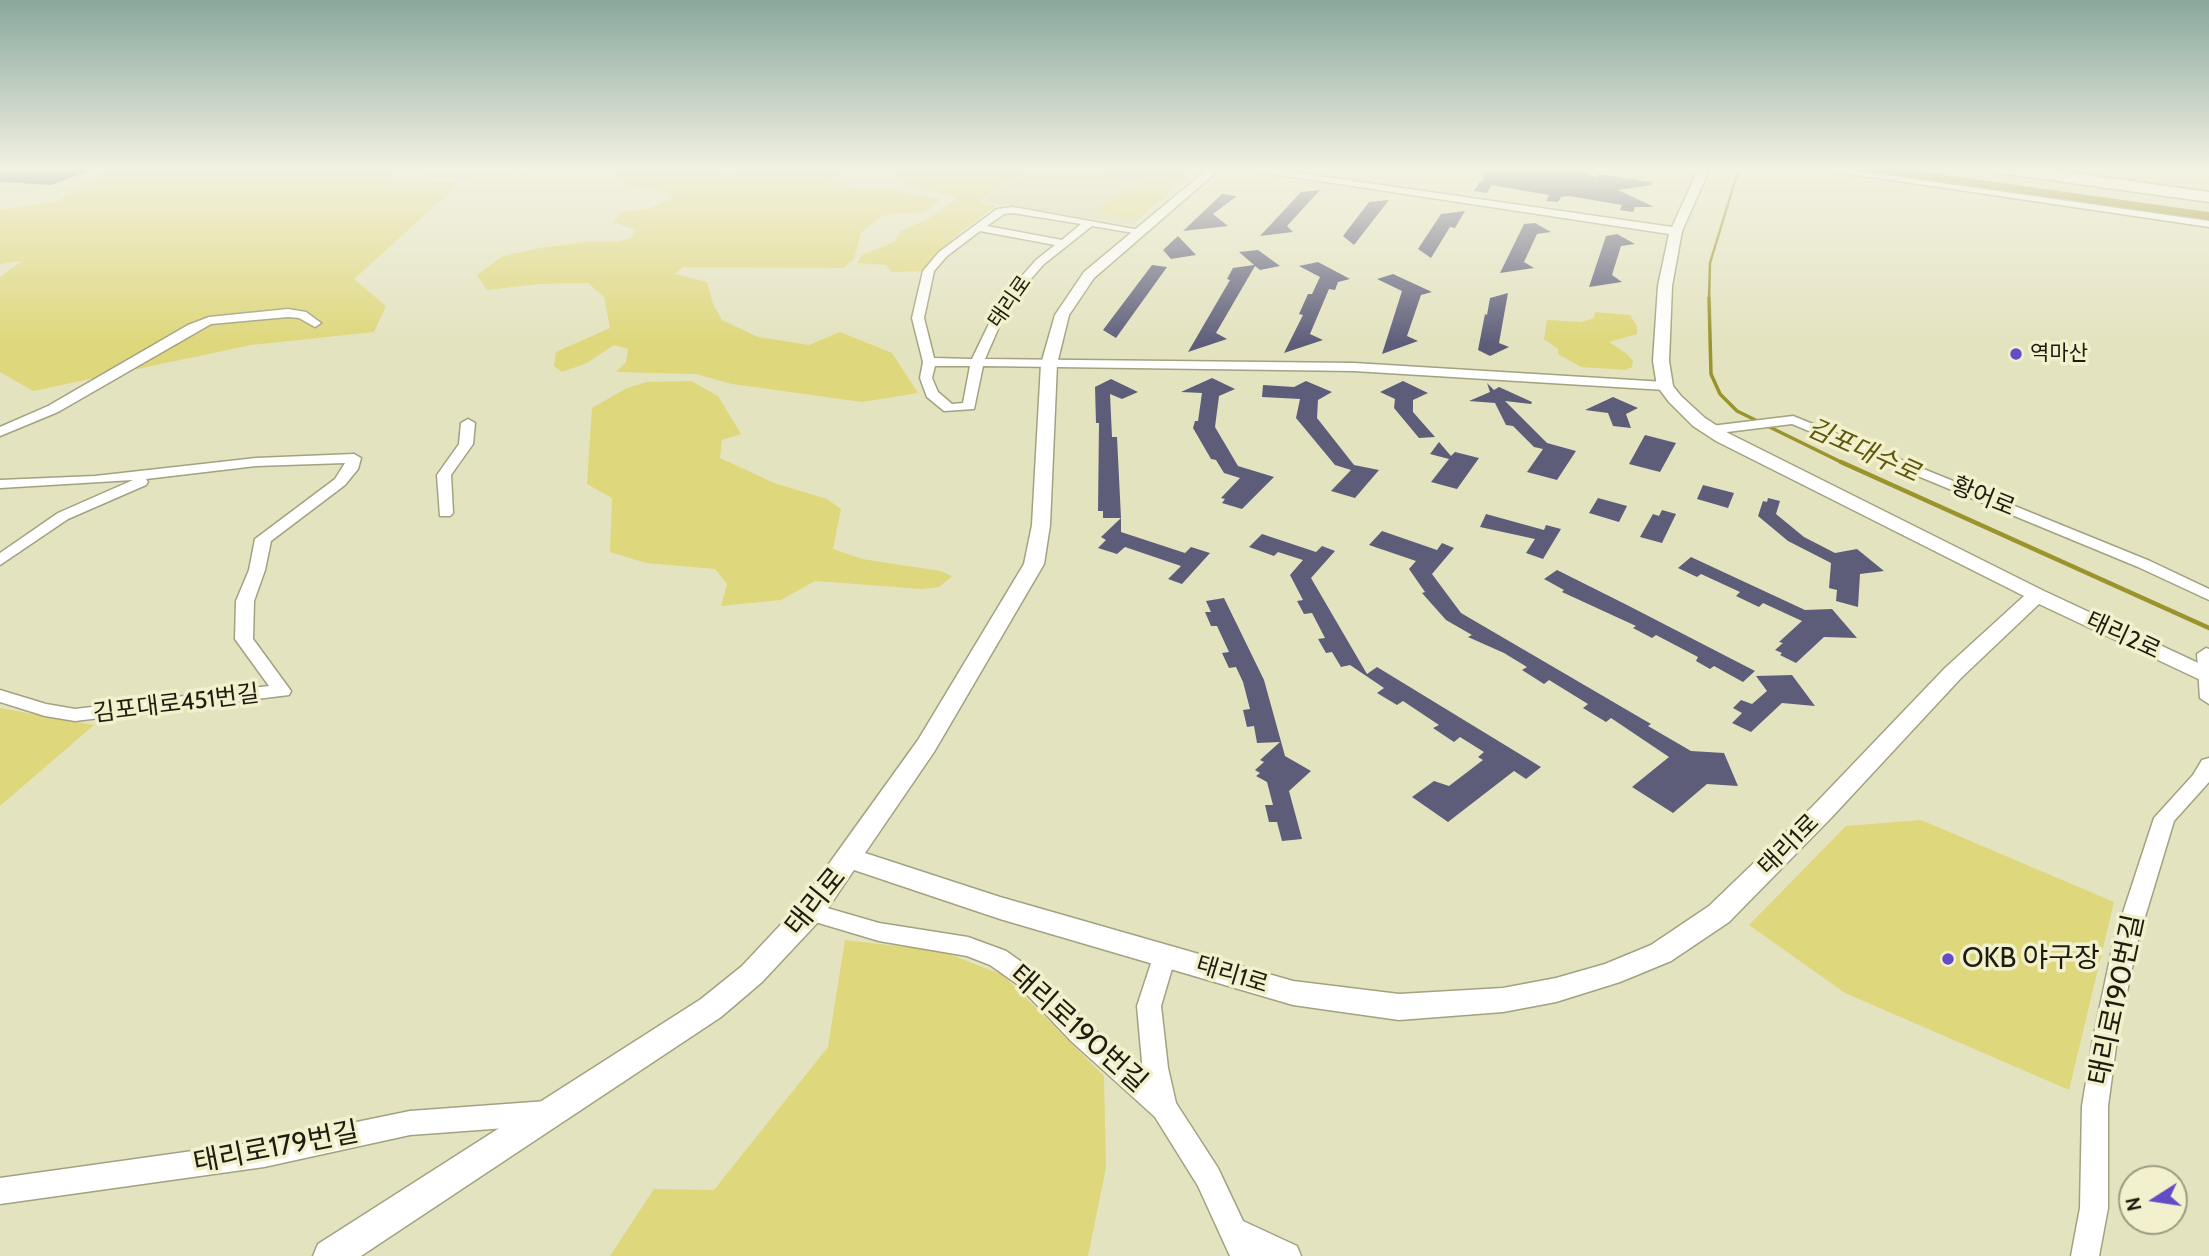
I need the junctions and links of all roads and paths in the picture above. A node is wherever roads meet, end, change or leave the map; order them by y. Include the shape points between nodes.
1 (1084, 227) edge
2 (1112, 227) edge
3 (1145, 227) edge
4 (1639, 227) edge
5 (1678, 227) edge
6 (978, 228) joint
7 (1140, 231) junction
8 (1676, 232) junction
9 (1063, 243) junction
10 (315, 323) dead end
11 (929, 362) junction
12 (976, 363) junction
13 (1049, 364) junction
14 (1665, 386) junction
15 (468, 423) dead end
16 (1718, 429) junction
17 (0, 432) edge
18 (157, 474) junction
19 (0, 484) edge
20 (445, 513) dead end
21 (0, 560) edge
22 (2038, 595) junction
23 (2209, 595) edge
24 (2208, 669) edge
25 (0, 696) edge
26 (2209, 698) edge
27 (2209, 765) edge
28 (851, 859) junction
29 (810, 912) junction
30 (1164, 955) junction
31 (1164, 1108) junction
32 (552, 1113) junction
33 (0, 1191) edge
34 (1240, 1244) edge
35 (330, 1256) edge
36 (1287, 1256) edge
37 (2085, 1256) edge

1 - 9 street, 태리로
2 - 7 street, 태리로
3 - 7 street, 태리로
4 - 8 street
5 - 8 street
6 - 9 street
6 - 11 street, 태리로 via 943,254 929,271 918,318
7 - 13 street, 태리로 via 1089,275 1073,298 1056,331
8 - 14 street via 1665,286 1661,360
9 - 12 street, 태리로 via 1004,303
10 - 17 street via 288,313 209,321 52,410
11 - 12 street, 태리로
11 - 12 street, 태리로 via 926,378 932,394 954,409 969,406
12 - 13 street, 태리로
13 - 14 street via 1354,367
13 - 28 street, 태리로 via 1041,525 1034,564 955,701
14 - 16 street via 1688,412
15 - 20 street via 466,444 444,475
16 - 22 street
16 - 23 street, 황어로 via 1793,420
18 - 19 street, 김포대로451번길
18 - 21 street, 김포대로451번길 via 63,516
18 - 25 street, 김포대로451번길 via 256,462 354,458 340,482 264,539 245,601 244,639 282,691 75,715
22 - 24 street, 태리2로
22 - 30 street, 태리1로 via 1953,673 1719,914 1636,964 1556,990 1503,1000 1399,1007 1293,993
24 - 26 street
27 - 37 street, 태리로190번길 via 2165,818 2126,940 2095,1106 2094,1208
28 - 29 street, 태리로
28 - 30 street, 태리1로
29 - 31 street, 태리로190번길 via 870,930 968,947 998,958 1025,977
29 - 32 street, 태리로 via 752,974 711,1008
30 - 31 street via 1149,1006
31 - 34 street, 태리로190번길 via 1208,1177
32 - 33 street, 태리로179번길 via 410,1123 264,1154
32 - 35 street, 태리로
34 - 36 street, 태리로190번길

